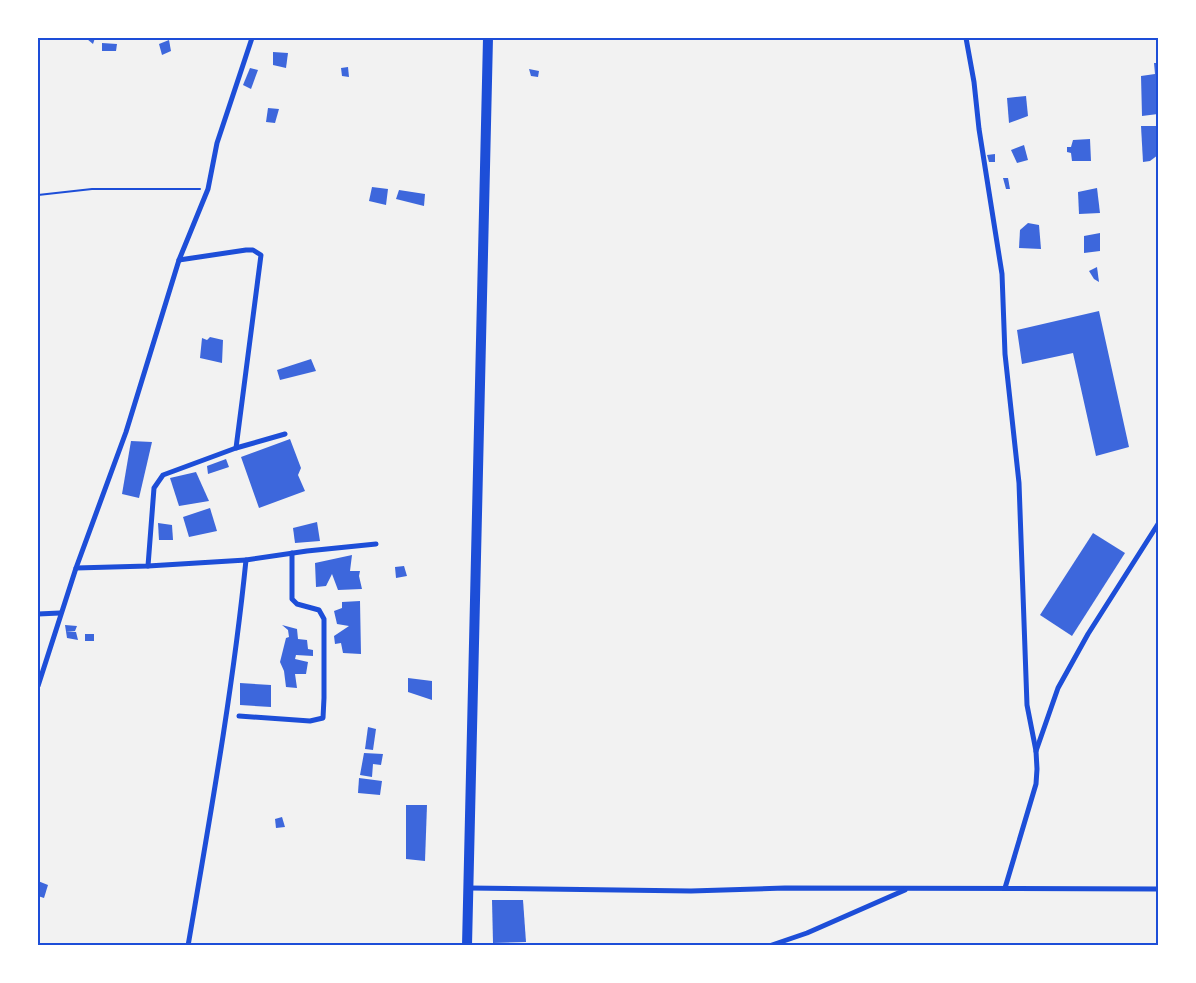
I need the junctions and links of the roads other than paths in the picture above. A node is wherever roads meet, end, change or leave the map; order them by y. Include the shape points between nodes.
1 (252, 38) edge
2 (488, 38) edge
3 (966, 38) edge
4 (179, 260) junction
5 (285, 434) dead end
6 (236, 448) junction
7 (1158, 524) edge
8 (376, 544) dead end
9 (292, 553) junction
10 (246, 560) junction
11 (148, 566) junction
12 (76, 568) junction
13 (60, 613) junction
14 (38, 614) edge
15 (38, 679) edge
16 (38, 686) edge
17 (240, 716) dead end
18 (1036, 751) junction
19 (469, 888) junction
20 (1005, 888) junction
21 (907, 889) junction
22 (1158, 889) edge
23 (188, 946) edge
24 (468, 946) edge
25 (768, 946) edge

1 - 4 street via 217,143 208,189
2 - 19 highway
3 - 18 street via 1002,274 1005,354 1020,483 1028,704
4 - 6 street via 246,250 261,255
4 - 12 street via 126,432
5 - 6 street
6 - 11 street via 163,474 158,480 154,488
7 - 18 street via 1058,688
8 - 9 street
9 - 10 street
9 - 17 street via 292,599 297,604 319,610 324,619 323,718 310,721
10 - 11 street
10 - 23 street via 225,726
11 - 12 street
12 - 13 street
13 - 14 street
13 - 15 street
15 - 16 street
18 - 20 street via 1036,784
19 - 21 street
19 - 24 highway
20 - 21 street
20 - 22 street
21 - 25 street via 807,933

